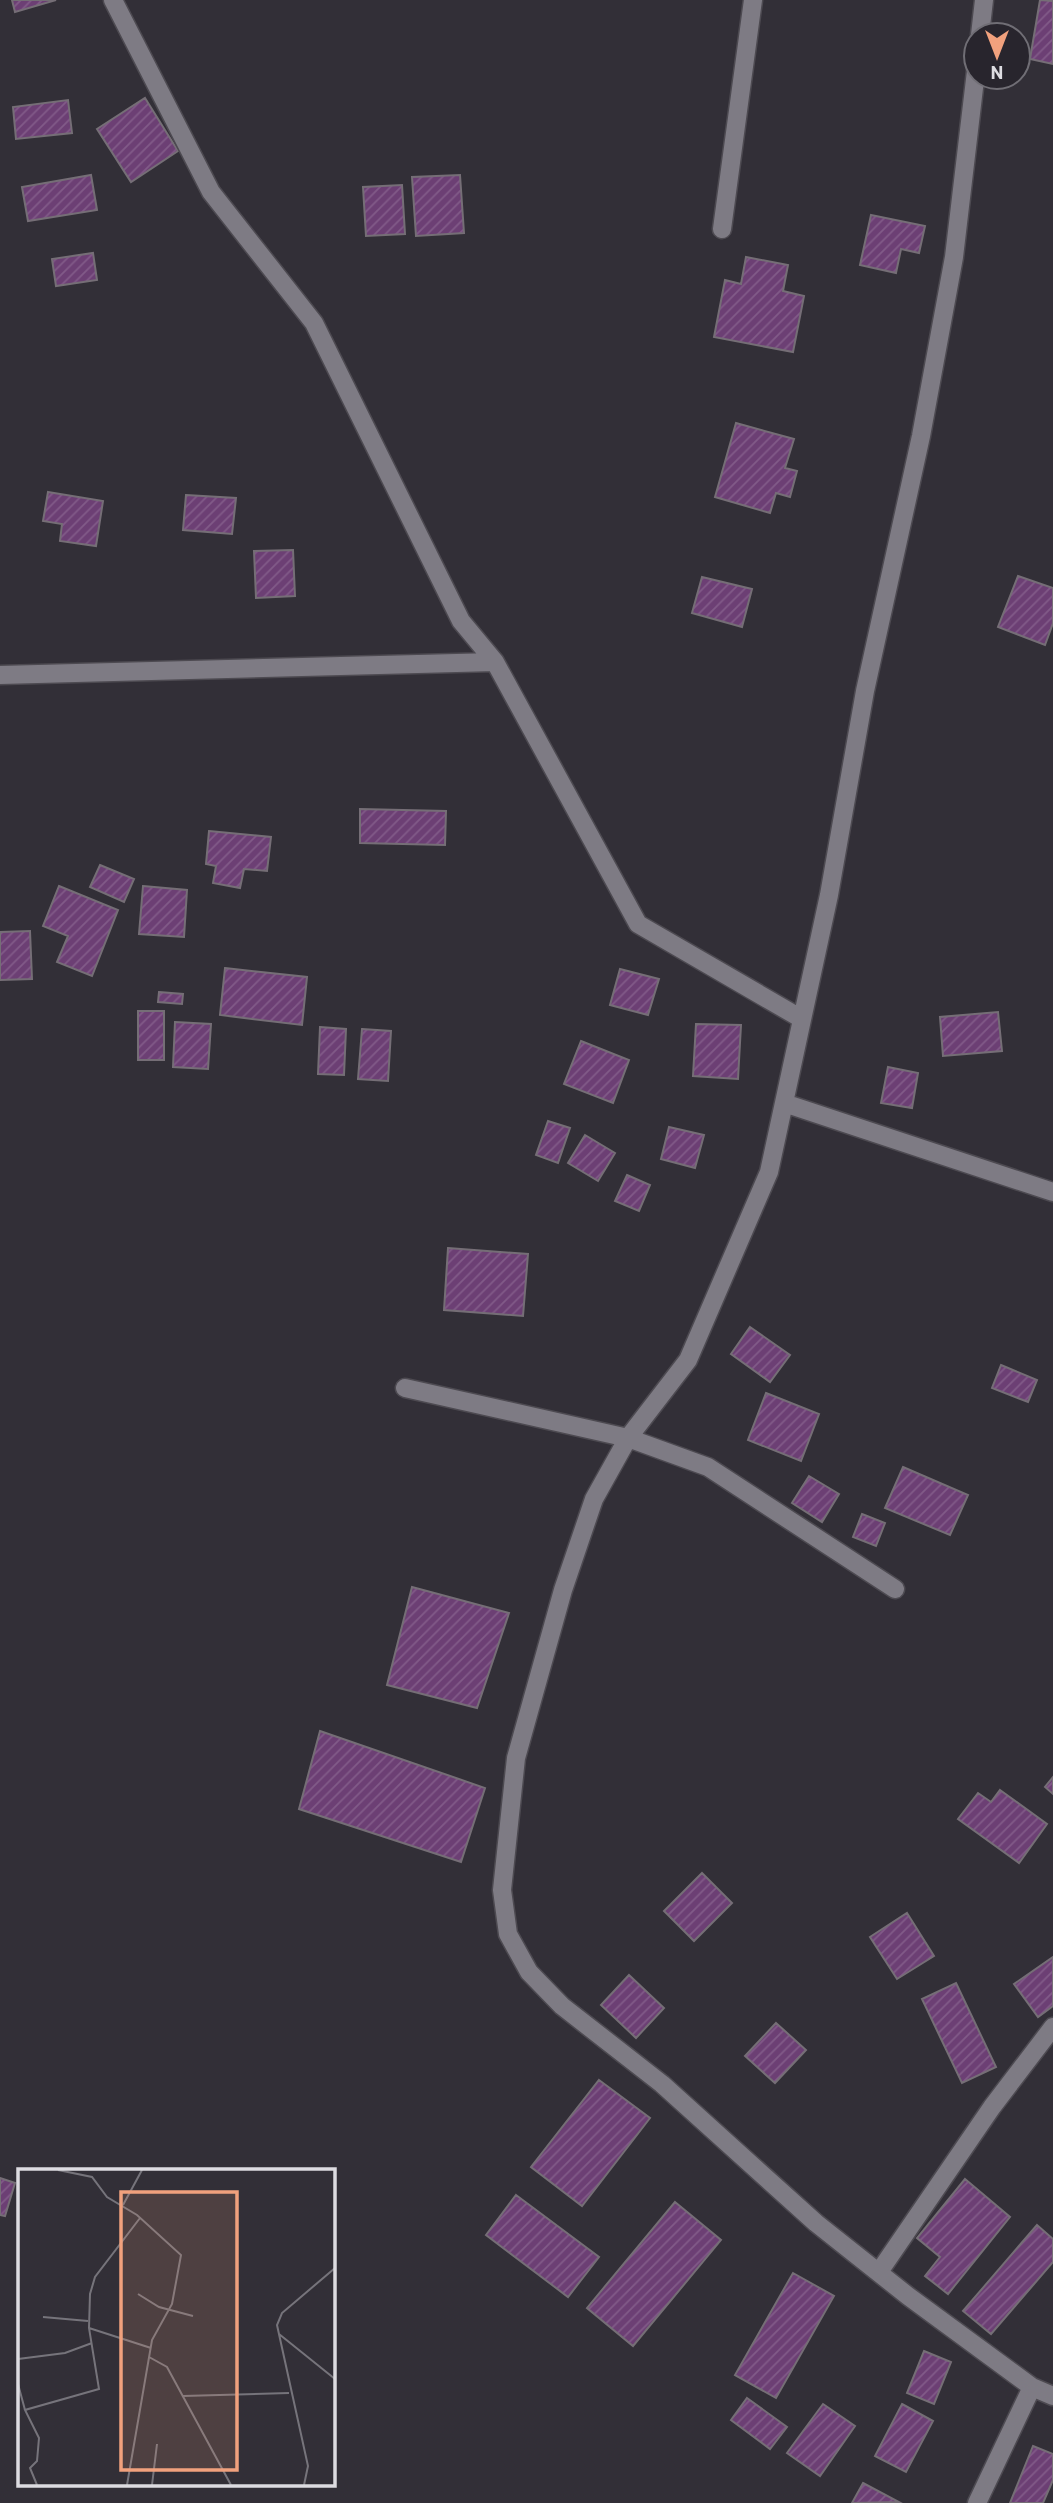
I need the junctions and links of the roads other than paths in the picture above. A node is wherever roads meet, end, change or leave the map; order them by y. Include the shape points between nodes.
1 (113, 0) edge
2 (752, 0) edge
3 (984, 0) edge
4 (982, 21) edge
5 (974, 91) edge
6 (722, 229) dead end
7 (495, 662) junction
8 (0, 675) edge
9 (802, 1018) junction
10 (784, 1102) junction
11 (1053, 1192) edge
12 (405, 1388) dead end
13 (628, 1438) junction
14 (895, 1589) dead end
15 (1053, 2027) edge
16 (879, 2272) junction
17 (1032, 2387) junction
18 (1053, 2396) edge
19 (977, 2503) edge

1 - 7 street via 211,192 314,323 461,621
2 - 6 street
3 - 4 street
5 - 9 street via 954,257 924,422 865,691
7 - 8 street
7 - 9 street via 638,924
9 - 10 street
10 - 11 street
10 - 13 street via 769,1172 688,1360
12 - 13 street
13 - 14 street via 708,1467
13 - 16 street via 594,1499 516,1758 502,1890 508,1934 529,1972 562,2006 662,2084 816,2223
15 - 16 street
16 - 17 street
17 - 18 street
17 - 19 street

